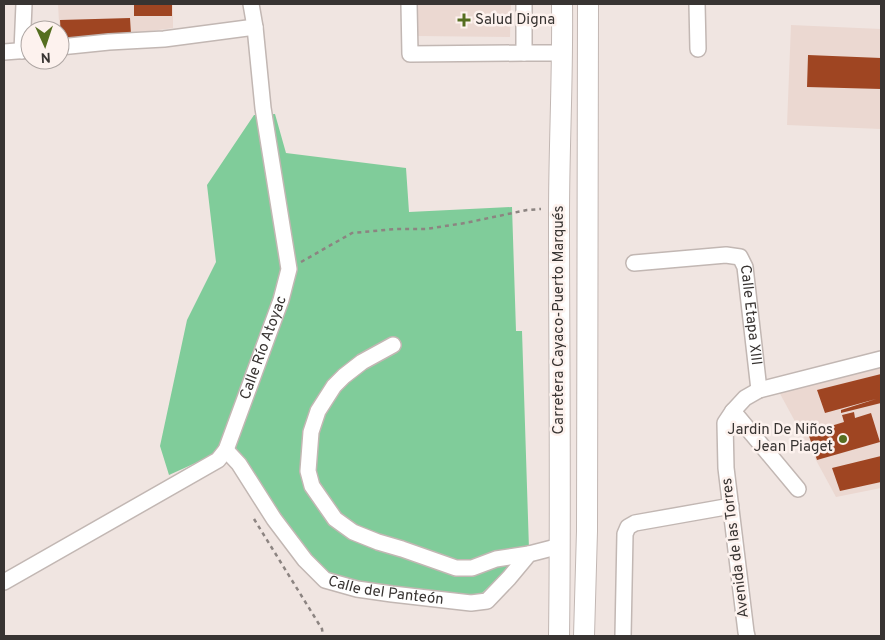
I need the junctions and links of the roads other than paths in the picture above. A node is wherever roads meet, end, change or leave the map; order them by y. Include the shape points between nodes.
1 (24, 4) edge
2 (251, 4) edge
3 (409, 4) edge
4 (524, 4) edge
5 (562, 4) edge
6 (588, 4) edge
7 (697, 4) edge
8 (25, 20) edge
9 (255, 27) junction
10 (70, 46) edge
11 (698, 49) dead end
12 (20, 51) edge
13 (4, 52) edge
14 (524, 53) junction
15 (563, 53) junction
16 (634, 263) dead end
17 (393, 345) dead end
18 (881, 358) edge
19 (759, 390) junction
20 (733, 411) junction
21 (226, 450) junction
22 (798, 489) dead end
23 (730, 506) junction
24 (560, 546) junction
25 (529, 554) junction
26 (4, 582) edge
27 (559, 636) edge
28 (584, 636) edge
29 (623, 636) edge
30 (747, 636) edge

1 - 8 street
2 - 9 street
3 - 14 street via 410,54
4 - 14 street
5 - 15 main road, Carretera Cayaco-Puerto Marqués
6 - 28 main road, Carretera Cayaco-Puerto Marqués
7 - 11 street
9 - 10 street via 164,39
9 - 21 street, Calle Río Atoyac via 263,108 289,269 281,300
12 - 13 street
14 - 15 street
15 - 24 main road, Carretera Cayaco-Puerto Marqués via 559,214
16 - 19 street, Calle Etapa XIII via 726,255 740,257 745,267
17 - 25 street via 344,376 318,411 311,432 308,471 312,486 335,519 354,532 456,568 472,568 496,559
18 - 19 street
19 - 20 street via 745,398
20 - 22 street
20 - 23 street, Avenida de las Torres via 726,423
21 - 25 street, Calle del Panteón via 239,464 274,519 325,580 392,594 471,603 487,601
21 - 26 street, Calle Río Atoyac via 218,460
23 - 29 street via 635,523 628,527 625,534
23 - 30 street, Avenida de las Torres
24 - 25 street
24 - 27 main road, Carretera Cayaco-Puerto Marqués

